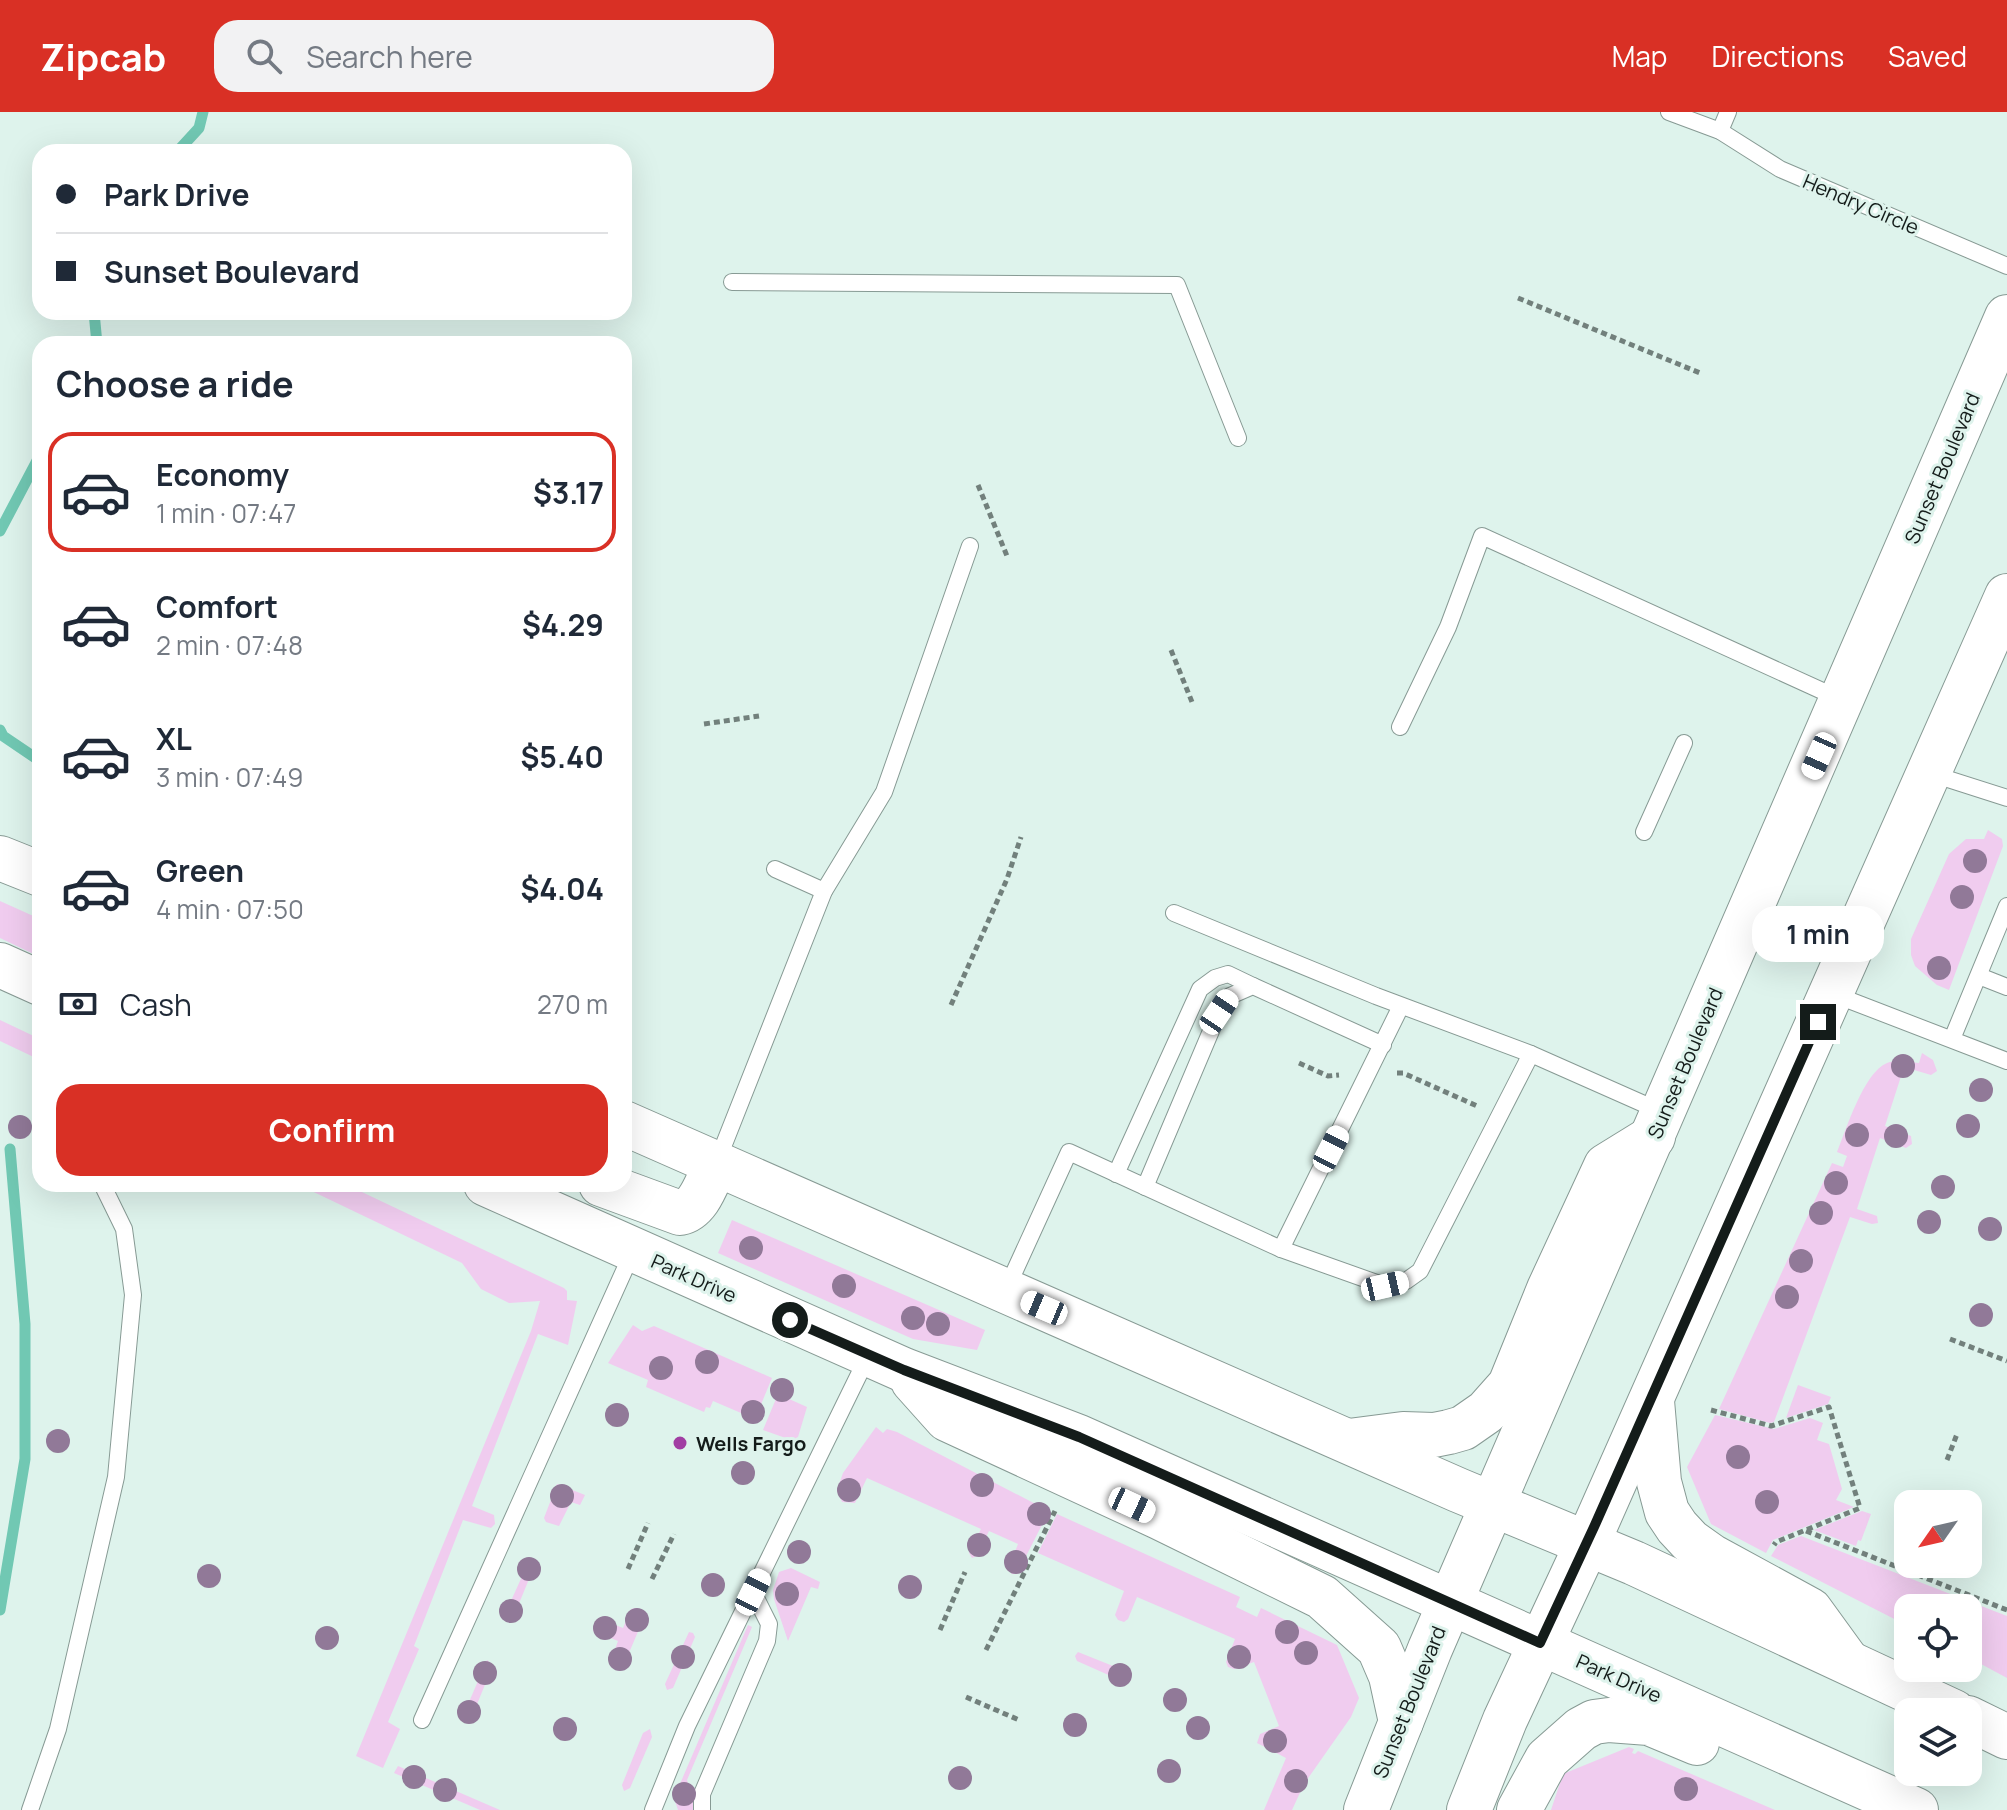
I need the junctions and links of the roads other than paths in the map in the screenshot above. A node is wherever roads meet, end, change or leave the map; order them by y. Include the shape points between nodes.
1 (1669, 112) edge
2 (1728, 112) edge
3 (1720, 131) junction
4 (2007, 266) edge
5 (732, 282) dead end
6 (2007, 317) edge
7 (1238, 438) dead end
8 (970, 546) dead end
9 (2007, 596) edge
10 (1842, 701) junction
11 (1400, 727) dead end
12 (1684, 743) dead end
13 (1929, 773) junction
14 (2007, 798) edge
15 (1644, 832) dead end
16 (0, 858) edge
17 (775, 869) dead end
18 (32, 871) edge
19 (824, 891) junction
20 (2007, 906) edge
21 (1174, 913) dead end
22 (0, 965) edge
23 (1979, 976) junction
24 (32, 979) edge
25 (1253, 986) junction
26 (2007, 987) edge
27 (1831, 993) junction
28 (1401, 1006) junction
29 (1952, 1039) junction
30 (1383, 1045) junction
31 (1531, 1054) junction
32 (2007, 1061) edge
33 (1658, 1125) junction
34 (632, 1127) edge
35 (716, 1164) junction
36 (1116, 1174) junction
37 (1145, 1187) junction
38 (106, 1192) edge
39 (504, 1192) edge
40 (623, 1192) edge
41 (1281, 1249) junction
42 (633, 1251) junction
43 (1006, 1291) junction
44 (886, 1362) junction
45 (1652, 1397) junction
46 (1346, 1441) junction
47 (1494, 1505) junction
48 (1587, 1544) junction
49 (753, 1592) junction
50 (1450, 1603) junction
51 (1540, 1643) junction
52 (1848, 1663) junction
53 (1924, 1698) edge
54 (422, 1720) dead end
55 (1401, 1722) junction
56 (1982, 1725) edge
57 (2007, 1737) edge
58 (30, 1810) edge
59 (653, 1810) edge
60 (702, 1810) edge
61 (1366, 1810) edge
62 (1469, 1810) edge
63 (1519, 1810) edge
64 (1853, 1810) edge
65 (1916, 1810) edge

1 - 3 lane, Hendry Circle
2 - 3 lane
3 - 4 lane, Hendry Circle via 1780,169
5 - 7 lane via 1177,285
6 - 10 main road, Sunset Boulevard
8 - 19 lane via 884,792
9 - 13 main road
10 - 11 lane via 1482,536 1448,627
10 - 33 main road, Sunset Boulevard
12 - 15 lane
13 - 14 lane
13 - 27 main road
16 - 18 main road
17 - 19 lane
19 - 35 lane
20 - 23 lane
21 - 28 lane
22 - 24 main road
23 - 26 lane
23 - 29 lane
25 - 30 lane
25 - 36 lane via 1228,974 1200,989
25 - 37 lane via 1230,996 1219,1012
27 - 29 lane
27 - 45 main road
28 - 30 lane
28 - 31 lane
29 - 32 lane
30 - 41 lane
31 - 33 lane
31 - 41 lane via 1420,1271 1385,1286
33 - 46 main road via 1606,1166 1510,1385 1486,1412 1449,1432
33 - 47 main road, Sunset Boulevard
34 - 35 main road
35 - 40 main road via 689,1211 680,1213
35 - 43 main road
36 - 37 lane
36 - 43 lane via 1069,1152
37 - 41 lane
38 - 58 lane via 124,1229 133,1295 116,1477 58,1729
39 - 42 main road, Park Drive
42 - 44 main road, Park Drive
42 - 54 lane
43 - 46 main road
44 - 49 lane
44 - 50 main road, Park Drive via 1079,1437
44 - 55 main road via 947,1419 1322,1597 1379,1648
45 - 48 main road
45 - 52 main road via 1659,1482 1677,1527 1711,1556 1810,1610
46 - 47 main road
47 - 48 main road
47 - 50 main road, Sunset Boulevard
48 - 51 main road
48 - 52 main road
49 - 59 lane via 687,1726
49 - 60 lane via 769,1624 767,1641 702,1794
50 - 51 main road, Park Drive
50 - 55 main road, Sunset Boulevard
51 - 62 main road
51 - 65 main road, Park Drive
52 - 53 main road
55 - 61 main road, Sunset Boulevard
56 - 57 main road
63 - 64 main road via 1547,1759 1581,1729 1609,1720 1649,1723

